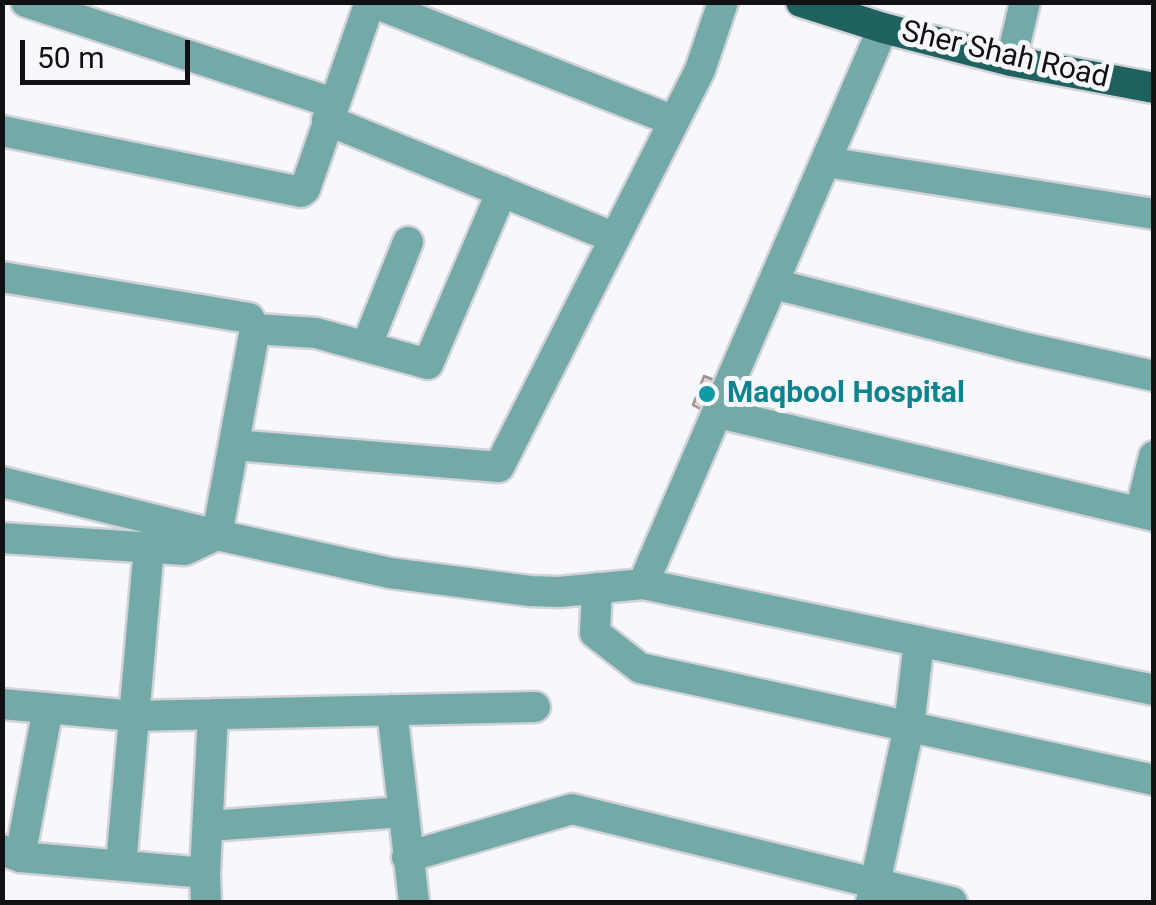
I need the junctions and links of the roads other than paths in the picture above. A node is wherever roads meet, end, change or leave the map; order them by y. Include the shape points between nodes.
1 (26, 2) edge
2 (371, 2) edge
3 (722, 2) edge
4 (801, 2) edge
5 (1025, 2) edge
6 (883, 28) junction
7 (1012, 61) junction
8 (1154, 88) edge
9 (330, 112) junction
10 (674, 121) junction
11 (2, 131) edge
12 (826, 162) junction
13 (502, 191) junction
14 (1154, 214) edge
15 (615, 238) junction
16 (408, 242) dead end
17 (2, 276) edge
18 (774, 284) junction
19 (255, 328) junction
20 (366, 347) junction
21 (1154, 376) edge
22 (718, 413) junction
23 (234, 445) junction
24 (1154, 456) edge
25 (2, 482) edge
26 (1147, 514) edge
27 (217, 535) junction
28 (2, 538) edge
29 (149, 547) junction
30 (643, 584) junction
31 (596, 588) junction
32 (919, 641) junction
33 (1154, 690) edge
34 (2, 704) edge
35 (48, 708) junction
36 (535, 708) dead end
37 (392, 710) junction
38 (213, 714) junction
39 (134, 716) junction
40 (909, 727) junction
41 (1154, 780) edge
42 (403, 812) junction
43 (209, 826) junction
44 (11, 853) edge
45 (408, 857) junction
46 (121, 865) junction
47 (206, 888) edge
48 (873, 894) edge
49 (414, 902) edge
50 (952, 902) edge

1 - 9 street
2 - 9 street
2 - 10 street
3 - 10 street via 700,70
4 - 6 main road, Sher Shah Road
5 - 7 street
6 - 7 main road, Sher Shah Road
6 - 12 street
7 - 8 main road, Sher Shah Road
9 - 11 street via 305,189 298,193
9 - 13 street
10 - 15 street
12 - 14 street
12 - 18 street
13 - 15 street
13 - 20 street via 428,364
15 - 23 street via 499,467
16 - 20 street
17 - 19 street via 250,318
18 - 21 street
18 - 22 street
19 - 20 street via 316,333
19 - 23 street
22 - 26 street
22 - 30 street
23 - 27 street
24 - 26 street
25 - 27 street
27 - 29 street via 185,550
27 - 31 street via 407,575 530,592
28 - 29 street
29 - 39 street
30 - 31 street
30 - 32 street
31 - 40 street via 595,633 640,668
32 - 33 street
32 - 40 street
34 - 35 street
35 - 39 street
35 - 44 street
36 - 37 street
37 - 38 street
37 - 42 street
38 - 39 street
38 - 43 street
39 - 46 street
40 - 41 street
40 - 48 street
42 - 43 street
42 - 45 street
43 - 47 street
44 - 46 street
45 - 48 street via 572,810
45 - 49 street
46 - 47 street
48 - 50 street

